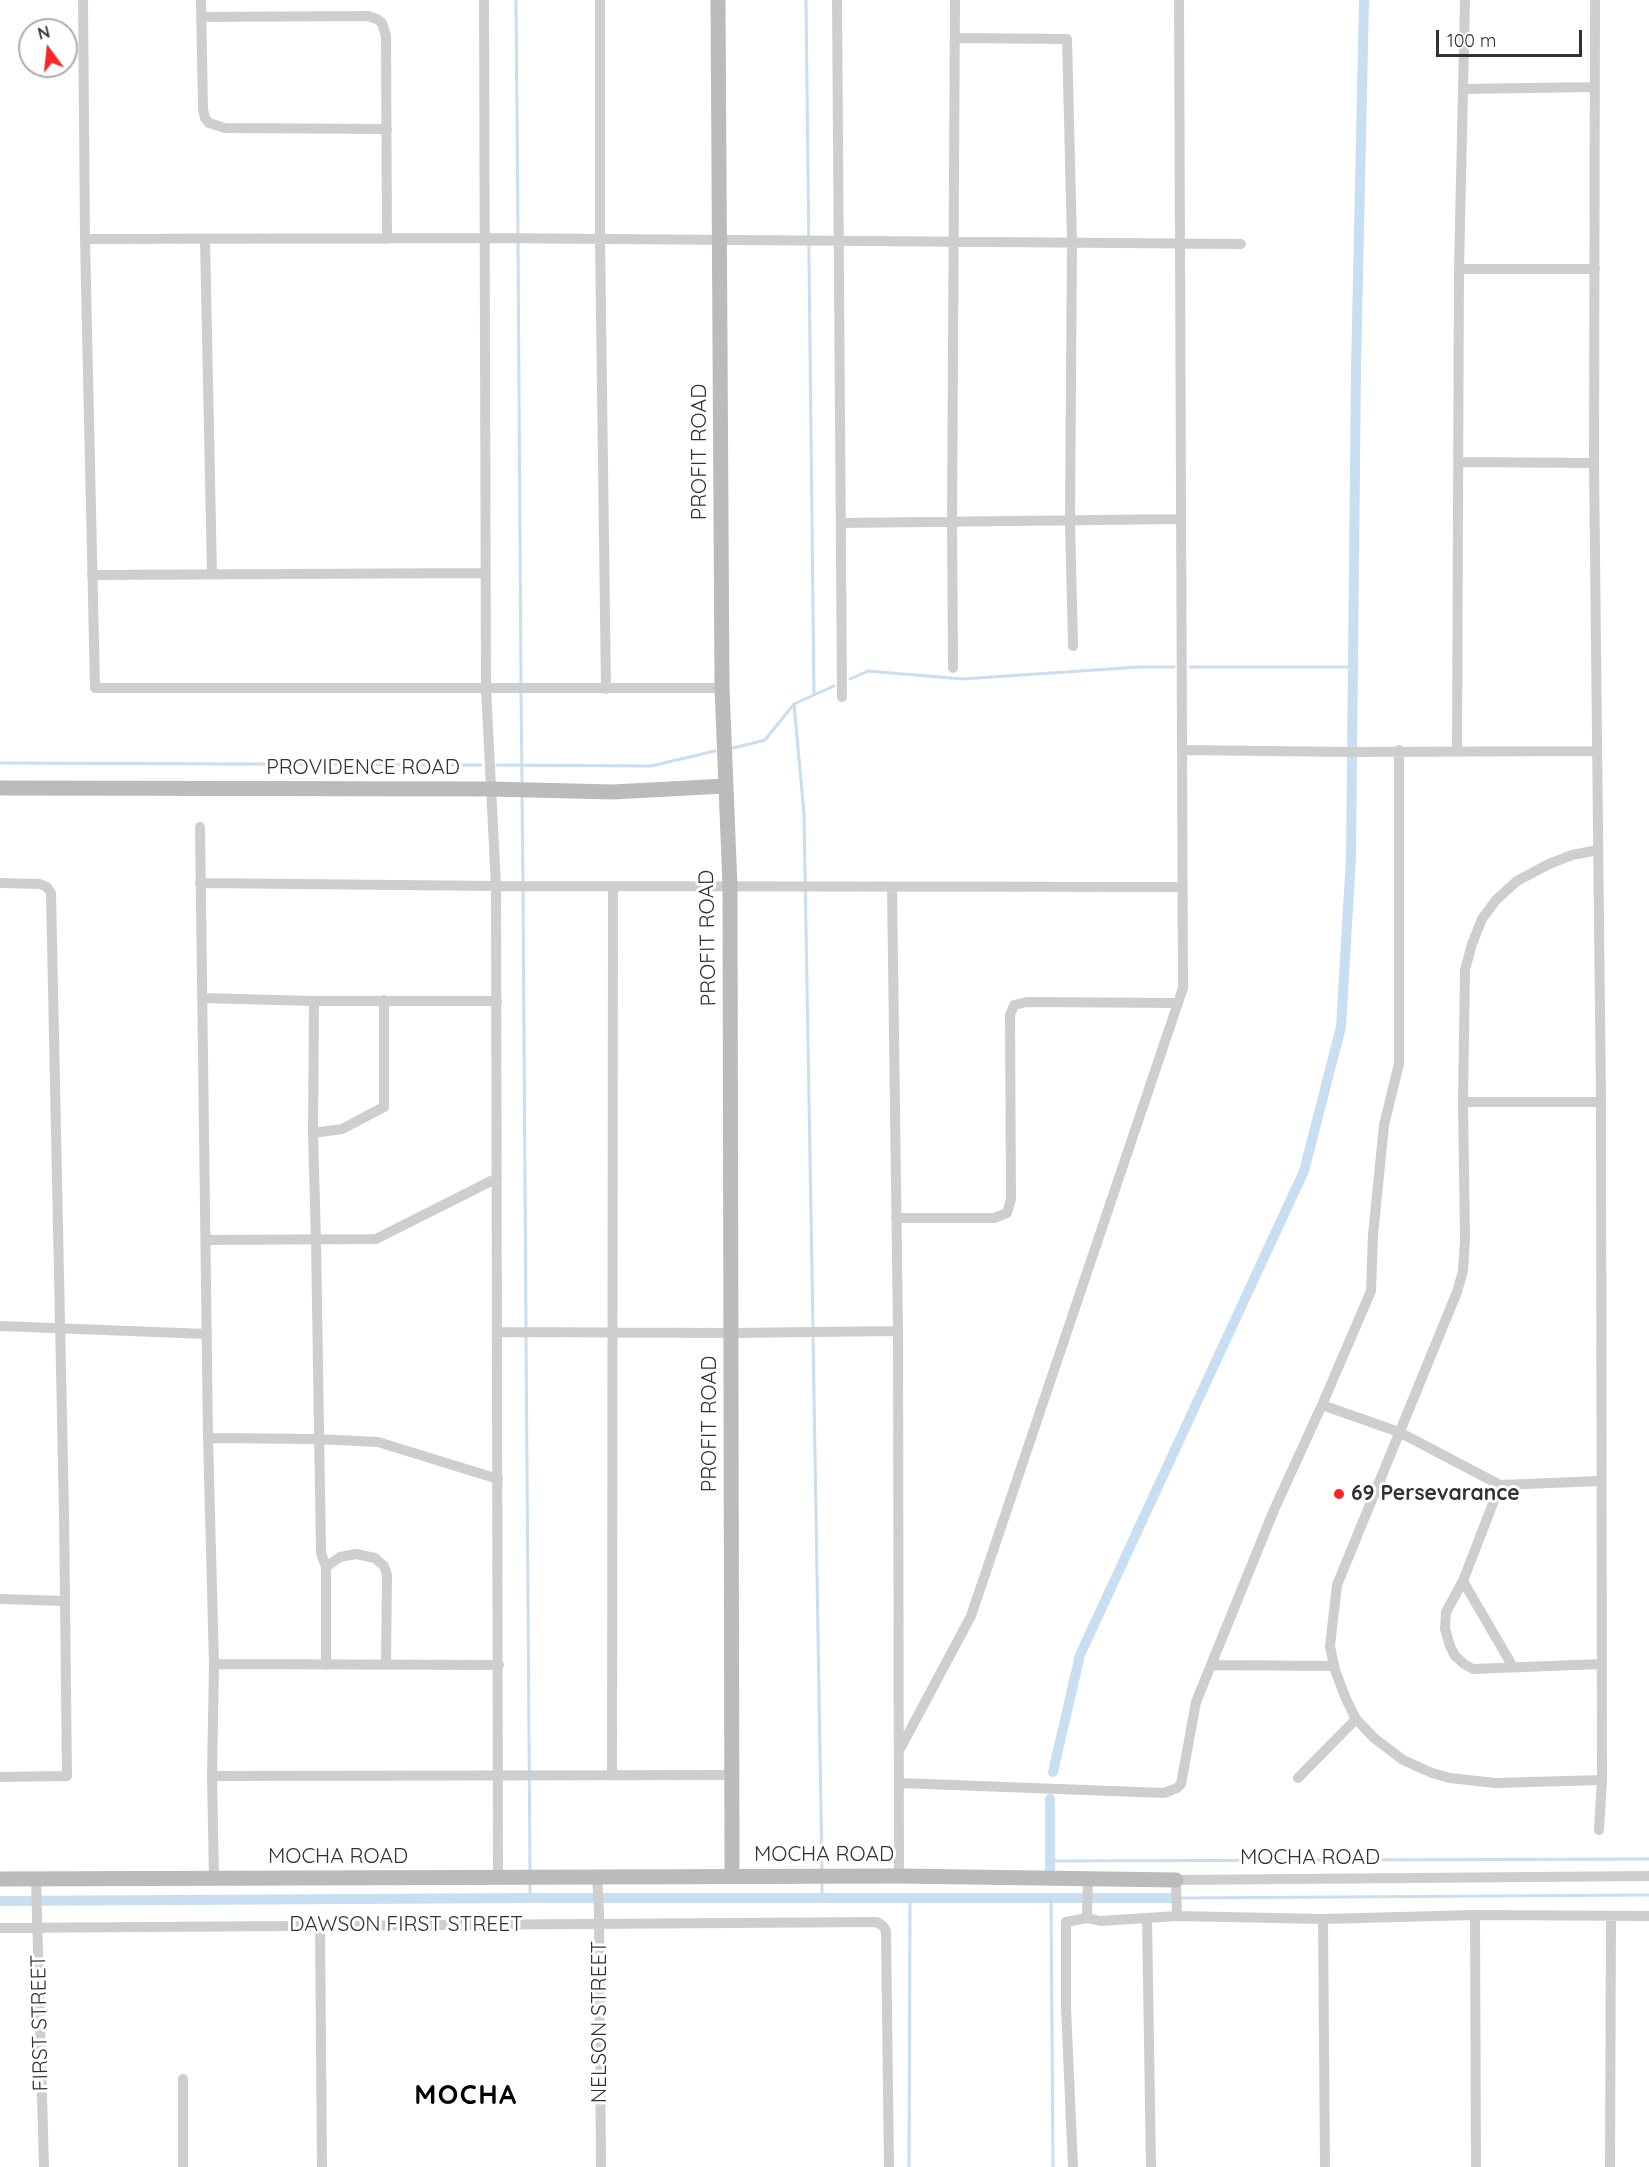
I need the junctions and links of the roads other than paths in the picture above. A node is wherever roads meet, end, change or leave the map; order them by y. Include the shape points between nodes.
1 (83, 0) edge
2 (201, 0) edge
3 (484, 0) edge
4 (600, 0) edge
5 (718, 0) edge
6 (837, 0) edge
7 (956, 0) edge
8 (1179, 0) edge
9 (1465, 0) edge
10 (1595, 0) edge
11 (201, 17) junction
12 (956, 38) junction
13 (1595, 87) junction
14 (1464, 89) junction
15 (387, 129) junction
16 (485, 238) junction
17 (85, 239) junction
18 (205, 239) junction
19 (387, 239) junction
20 (600, 240) junction
21 (720, 241) junction
22 (953, 241) junction
23 (837, 242) junction
24 (1071, 242) junction
25 (1180, 243) junction
26 (1241, 244) dead end
27 (1460, 269) junction
28 (1595, 269) junction
29 (1458, 462) junction
30 (1594, 463) junction
31 (1181, 519) junction
32 (1070, 521) junction
33 (952, 522) junction
34 (841, 523) junction
35 (484, 573) junction
36 (212, 574) junction
37 (92, 575) junction
38 (1073, 646) dead end
39 (953, 668) dead end
40 (486, 688) junction
41 (722, 688) junction
42 (606, 689) junction
43 (842, 697) dead end
44 (1182, 750) junction
45 (1399, 750) junction
46 (1456, 750) junction
47 (1597, 751) junction
48 (725, 786) junction
49 (0, 788) edge
50 (490, 789) junction
51 (200, 827) dead end
52 (1598, 850) junction
53 (0, 883) edge
54 (200, 883) junction
55 (496, 886) junction
56 (613, 886) junction
57 (730, 886) junction
58 (892, 887) junction
59 (1182, 887) junction
60 (202, 998) junction
61 (384, 1000) junction
62 (314, 1001) junction
63 (497, 1001) junction
64 (1178, 1003) junction
65 (1463, 1102) junction
66 (1601, 1102) junction
67 (313, 1133) junction
68 (497, 1178) junction
69 (896, 1218) junction
70 (206, 1240) junction
71 (316, 1241) junction
72 (0, 1326) edge
73 (61, 1328) junction
74 (898, 1331) junction
75 (498, 1332) junction
76 (614, 1332) junction
77 (731, 1333) junction
78 (207, 1334) junction
79 (1322, 1405) junction
80 (1399, 1432) junction
81 (208, 1438) junction
82 (318, 1438) junction
83 (498, 1479) junction
84 (1600, 1481) junction
85 (1500, 1485) junction
86 (326, 1567) junction
87 (1463, 1581) junction
88 (0, 1599) edge
89 (65, 1601) junction
90 (214, 1664) junction
91 (1601, 1664) junction
92 (326, 1665) junction
93 (386, 1665) junction
94 (499, 1665) junction
95 (1210, 1665) junction
96 (1334, 1666) junction
97 (1513, 1667) junction
98 (1356, 1719) junction
99 (900, 1749) junction
100 (498, 1775) junction
101 (612, 1775) junction
102 (732, 1775) junction
103 (212, 1776) junction
104 (0, 1777) edge
105 (1298, 1778) dead end
106 (1602, 1779) junction
107 (900, 1783) junction
108 (1599, 1830) dead end
109 (498, 1876) junction
110 (732, 1876) junction
111 (899, 1876) junction
112 (1649, 1876) edge
113 (0, 1879) edge
114 (214, 1879) junction
115 (1176, 1880) junction
116 (597, 1881) junction
117 (1088, 1882) junction
118 (36, 1885) junction
119 (1475, 1915) junction
120 (1178, 1916) junction
121 (1649, 1916) edge
122 (1611, 1917) junction
123 (1087, 1918) junction
124 (1147, 1918) junction
125 (1323, 1919) junction
126 (600, 1924) junction
127 (320, 1926) junction
128 (0, 1928) edge
129 (37, 1928) junction
130 (183, 2079) dead end
131 (44, 2167) edge
132 (183, 2167) edge
133 (322, 2167) edge
134 (601, 2167) edge
135 (889, 2167) edge
136 (1073, 2167) edge
137 (1151, 2167) edge
138 (1325, 2167) edge
139 (1476, 2167) edge
140 (1610, 2167) edge

1 - 17 street
2 - 11 street
3 - 16 street
4 - 20 street
5 - 21 street, PROFIT ROAD
6 - 23 street
7 - 12 street
8 - 25 street
9 - 14 street
10 - 13 street
11 - 15 street via 203,109 209,123 225,128
11 - 15 street via 377,19 386,36
12 - 22 street
12 - 24 street via 1067,39
13 - 14 street
13 - 28 street
14 - 27 street
15 - 19 street
16 - 19 street
16 - 20 street
16 - 35 street
17 - 18 street
17 - 37 street
18 - 19 street
18 - 36 street
20 - 21 street
20 - 42 street
21 - 23 street
21 - 41 street, PROFIT ROAD
22 - 23 street
22 - 24 street
22 - 33 street
23 - 34 street
24 - 25 street
24 - 32 street
25 - 26 street
25 - 31 street
27 - 28 street
27 - 29 street
28 - 30 street
29 - 30 street
29 - 46 street
30 - 47 street
31 - 32 street
31 - 44 street
32 - 33 street
32 - 38 street
33 - 34 street
33 - 39 street
34 - 43 street
35 - 36 street
35 - 40 street
36 - 37 street
37 - 40 street via 95,688
40 - 42 street
40 - 50 street
41 - 42 street
41 - 48 street, PROFIT ROAD
44 - 45 street
44 - 59 street
45 - 46 street
45 - 79 street via 1399,1064 1384,1125 1371,1291
46 - 47 street
47 - 52 street
48 - 50 street, PROVIDENCE ROAD via 613,792
48 - 57 street, PROFIT ROAD
49 - 50 street, PROVIDENCE ROAD
50 - 55 street
51 - 54 street
52 - 65 street via 1572,855 1516,881 1482,920 1465,970
52 - 66 street
53 - 73 street via 40,884 51,893
54 - 55 street
54 - 60 street
55 - 56 street
55 - 63 street
56 - 57 street
56 - 76 street
57 - 58 street
57 - 77 street, PROFIT ROAD
58 - 59 street
58 - 69 street
59 - 64 street via 1183,988
60 - 62 street
60 - 70 street
61 - 62 street
61 - 63 street
61 - 67 street via 384,1107 342,1129
62 - 67 street
63 - 68 street
64 - 69 street via 1014,1005 1010,1015 1011,1199 1007,1213 994,1218
64 - 99 street via 971,1616
65 - 66 street
65 - 80 street via 1463,1271
66 - 84 street
67 - 71 street
68 - 71 street via 376,1239
68 - 75 street
69 - 74 street
70 - 71 street
70 - 78 street
71 - 82 street
72 - 73 street
73 - 78 street
73 - 89 street
74 - 77 street
74 - 99 street
75 - 76 street
75 - 83 street
76 - 77 street
76 - 101 street
77 - 102 street, PROFIT ROAD
78 - 81 street
79 - 80 street
79 - 95 street
80 - 85 street
80 - 96 street via 1336,1585 1330,1646
81 - 82 street
81 - 90 street
82 - 83 street via 378,1442
82 - 86 street via 321,1553
83 - 94 street
84 - 85 street
84 - 91 street
85 - 87 street
86 - 92 street
86 - 93 street via 340,1557 356,1554 375,1558 384,1566
87 - 97 street
87 - 97 street via 1446,1612 1445,1629 1455,1656 1473,1669
88 - 89 street
89 - 104 street via 67,1776
90 - 92 street
90 - 103 street
91 - 97 street
91 - 106 street
92 - 93 street
93 - 94 street
94 - 100 street
95 - 96 street
95 - 107 street via 1196,1702 1181,1784 1171,1791
96 - 98 street
98 - 105 street
98 - 106 street via 1403,1760 1450,1778 1495,1783
99 - 107 street
100 - 101 street
100 - 103 street
100 - 109 street
101 - 102 street
102 - 110 street, PROFIT ROAD
103 - 114 street
106 - 108 street
107 - 111 street
109 - 114 street, MOCHA ROAD
109 - 116 street, MOCHA ROAD
110 - 111 street, MOCHA ROAD
110 - 116 street, MOCHA ROAD
111 - 117 street, MOCHA ROAD
112 - 115 street, MOCHA ROAD
113 - 118 street, MOCHA ROAD
114 - 118 street, MOCHA ROAD
115 - 117 street, MOCHA ROAD
115 - 120 street
116 - 126 street, NELSON STREET
117 - 123 street
118 - 129 street, FIRST STREET
119 - 122 street
119 - 125 street
119 - 139 street
120 - 124 street
120 - 125 street
121 - 122 street
122 - 140 street
123 - 124 street
123 - 136 street via 1066,1922
124 - 137 street
125 - 138 street
126 - 127 street, DAWSON FIRST STREET
126 - 134 street, NELSON STREET
126 - 135 street, DAWSON FIRST STREET via 877,1922 883,1926
127 - 129 street, DAWSON FIRST STREET
127 - 133 street
128 - 129 street, DAWSON FIRST STREET
129 - 131 street, FIRST STREET
130 - 132 street

